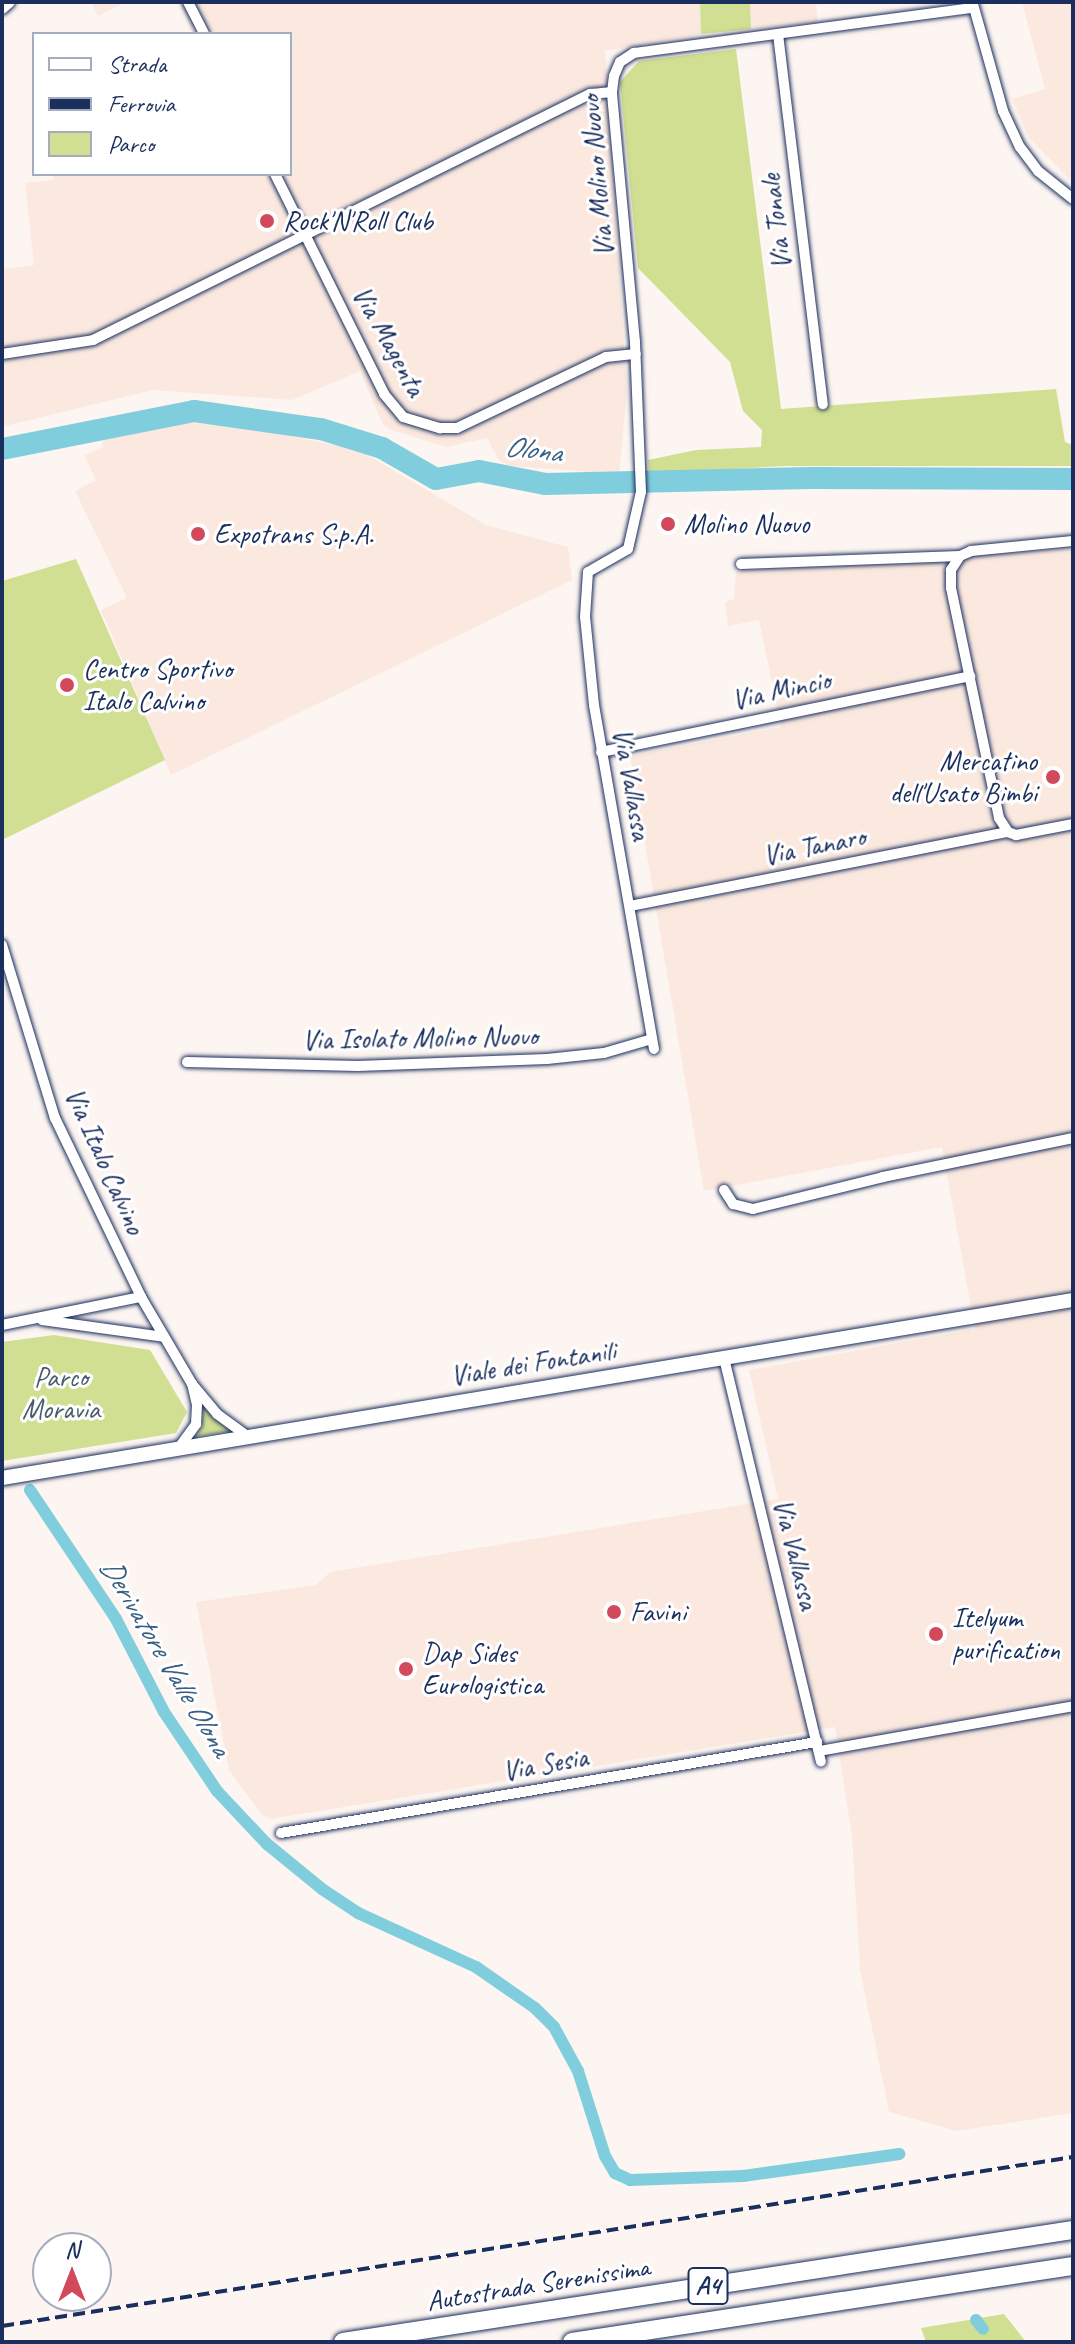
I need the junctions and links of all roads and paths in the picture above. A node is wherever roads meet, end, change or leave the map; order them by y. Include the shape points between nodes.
1 (9, 2) edge
2 (188, 2) edge
3 (973, 5) edge
4 (2, 8) edge
5 (203, 32) edge
6 (778, 34) junction
7 (612, 92) junction
8 (276, 176) edge
9 (1073, 199) edge
10 (306, 235) junction
11 (2, 354) edge
12 (636, 354) junction
13 (823, 404) dead end
14 (1073, 541) edge
15 (628, 549) joint
16 (960, 556) junction
17 (741, 564) dead end
18 (970, 676) junction
19 (601, 752) junction
20 (1073, 824) edge
21 (1008, 832) junction
22 (630, 906) junction
23 (2, 945) edge
24 (653, 1044) joint
25 (187, 1062) dead end
26 (1073, 1138) edge
27 (724, 1190) dead end
28 (141, 1297) junction
29 (1073, 1300) edge
30 (40, 1319) junction
31 (2, 1325) edge
32 (164, 1337) junction
33 (724, 1358) junction
34 (192, 1384) junction
35 (249, 1437) junction
36 (178, 1449) junction
37 (2, 1478) edge
38 (1073, 1706) edge
39 (819, 1751) junction
40 (281, 1833) dead end
41 (1073, 2230) edge
42 (1073, 2266) edge
43 (343, 2342) edge
44 (572, 2342) edge

1 - 4 street
2 - 5 street
3 - 6 street, Via Molino Nuovo
3 - 9 street via 1003,111 1020,147 1038,171
6 - 7 street, Via Molino Nuovo via 634,53 617,68
6 - 13 street, Via Tonale
7 - 10 street via 590,94
7 - 12 street, Via Molino Nuovo
8 - 10 street, Via Magenta
10 - 11 street via 93,340
10 - 12 street, Via Magenta via 389,403 399,415 418,423 464,426 606,357
12 - 15 street, Via Molino Nuovo via 641,492
14 - 16 street
15 - 19 street, Via Vallassa via 590,568 586,577 587,657
16 - 17 street
16 - 18 street via 950,578
18 - 19 street, Via Mincio
18 - 21 street via 999,818
19 - 22 street, Via Vallassa
20 - 21 street, Via Tanaro via 1024,835
21 - 22 street, Via Tanaro
22 - 24 street, Via Vallassa
23 - 28 street, Via Italo Calvino via 55,1118
24 - 25 street, Via Isolato Molino Nuovo via 547,1059 358,1066
26 - 27 street via 753,1209 733,1204
28 - 30 street
28 - 32 street, Via Italo Calvino
29 - 33 main road, Viale dei Fontanili
30 - 31 street
30 - 32 street
32 - 34 street, Via Italo Calvino
33 - 35 main road, Viale dei Fontanili
33 - 39 street, Via Vallassa
34 - 35 street, Via Italo Calvino via 217,1414
34 - 36 street via 196,1424
35 - 36 main road, Viale dei Fontanili
36 - 37 main road, Viale dei Fontanili
38 - 39 street, Via Sesia
39 - 40 street, Via Sesia
41 - 43 highway, Autostrada Serenissima / A4
42 - 44 highway, A4

